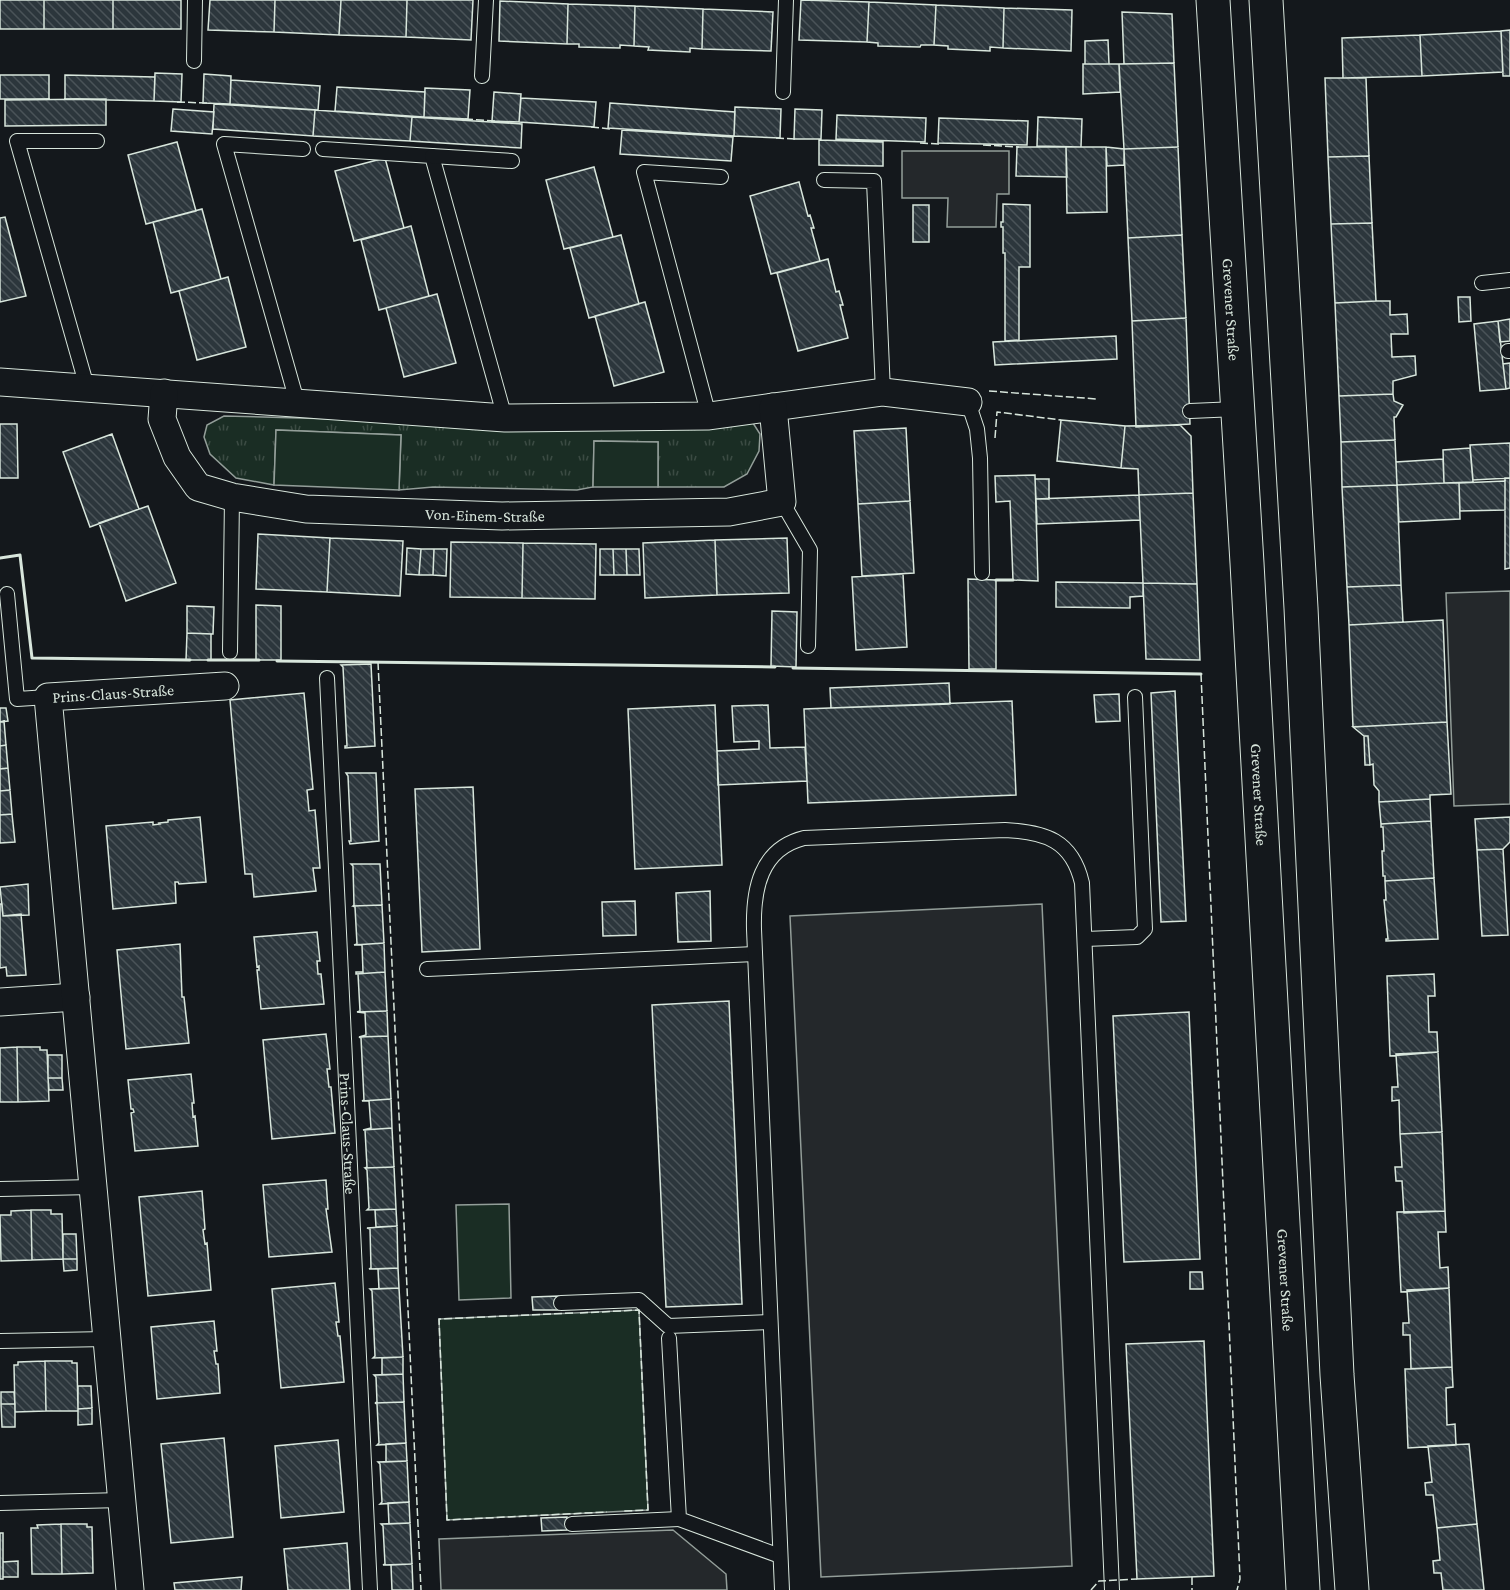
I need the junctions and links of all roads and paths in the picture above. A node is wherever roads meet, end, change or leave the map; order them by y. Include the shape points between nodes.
1 (195, 0) edge
2 (486, 0) edge
3 (786, 0) edge
4 (1213, 0) edge
5 (1266, 0) edge
6 (194, 61) dead end
7 (482, 76) dead end
8 (783, 92) dead end
9 (97, 141) dead end
10 (303, 149) dead end
11 (323, 149) dead end
12 (432, 156) junction
13 (512, 161) dead end
14 (721, 177) dead end
15 (824, 180) dead end
16 (1510, 280) edge
17 (1482, 283) dead end
18 (0, 382) edge
19 (87, 387) junction
20 (883, 392) junction
21 (164, 393) junction
22 (968, 402) joint
23 (298, 405) junction
24 (773, 407) junction
25 (1237, 409) junction
26 (1190, 411) dead end
27 (709, 416) junction
28 (505, 418) junction
29 (232, 497) junction
30 (782, 502) junction
31 (982, 573) dead end
32 (7, 594) dead end
33 (808, 646) dead end
34 (230, 652) dead end
35 (327, 678) dead end
36 (225, 686) dead end
37 (48, 697) junction
38 (1135, 697) dead end
39 (1085, 939) junction
40 (755, 954) junction
41 (427, 969) dead end
42 (76, 997) junction
43 (0, 1002) edge
44 (93, 1187) junction
45 (0, 1189) edge
46 (561, 1303) dead end
47 (770, 1322) junction
48 (669, 1338) dead end
49 (107, 1339) junction
50 (0, 1341) edge
51 (122, 1500) junction
52 (0, 1503) edge
53 (679, 1519) junction
54 (572, 1524) dead end
55 (780, 1556) junction
56 (130, 1590) edge
57 (370, 1590) edge
58 (782, 1590) edge
59 (1112, 1590) edge
60 (1303, 1590) edge
61 (1352, 1590) edge

1 - 6 lane
2 - 7 lane
3 - 8 lane
4 - 25 main road, Grevener Straße
5 - 61 main road via 1301,599 1337,1375
9 - 19 lane via 17,141
10 - 23 lane via 224,144
11 - 12 lane
12 - 13 lane
12 - 28 lane
14 - 27 lane via 644,172
15 - 20 lane via 874,181
16 - 17 lane
18 - 19 street
19 - 21 street
20 - 22 street
20 - 24 street
21 - 23 street
21 - 29 street, Von-Einem-Straße via 162,419 177,457 198,487
22 - 31 lane via 977,429 980,458
23 - 28 street
24 - 27 street
24 - 30 street
25 - 26 lane
25 - 60 main road, Grevener Straße
27 - 28 street
29 - 30 street, Von-Einem-Straße via 306,509 502,516 729,512
29 - 34 lane
30 - 33 lane via 810,550
32 - 37 lane via 17,699
35 - 57 lane, Prins-Claus-Straße
36 - 37 street, Prins-Claus-Straße
37 - 42 street, Prins-Claus-Straße
38 - 39 lane via 1145,929 1137,937
39 - 40 lane via 1079,871 1062,846 1036,833 1005,830 809,838 784,847 761,873 754,904
39 - 59 lane
40 - 41 lane
40 - 47 lane
42 - 43 street
42 - 44 street, Prins-Claus-Straße
44 - 45 lane
44 - 49 street, Prins-Claus-Straße
46 - 47 lane via 576,1308 639,1300 668,1326
47 - 55 lane
48 - 53 lane
49 - 50 lane
49 - 51 street, Prins-Claus-Straße
51 - 52 lane
51 - 56 street, Prins-Claus-Straße
53 - 54 lane via 615,1517
53 - 55 lane
55 - 58 lane

